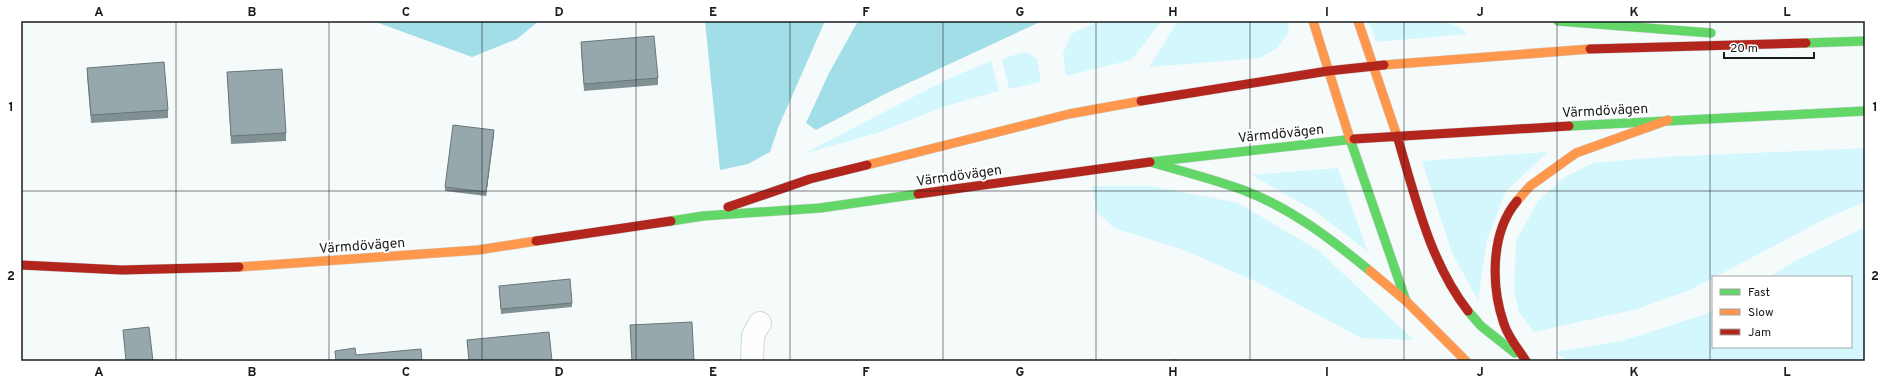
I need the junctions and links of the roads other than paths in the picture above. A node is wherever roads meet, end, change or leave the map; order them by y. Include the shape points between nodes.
1 (1313, 21) edge
2 (1358, 21) edge
3 (1558, 21) edge
4 (1717, 34) dead end
5 (1733, 35) dead end
6 (1820, 42) junction
7 (1865, 42) edge
8 (1373, 65) junction
9 (1328, 71) junction
10 (1865, 111) edge
11 (1668, 120) junction
12 (1397, 136) junction
13 (1350, 139) junction
14 (1150, 162) junction
15 (703, 216) junction
16 (21, 264) edge
17 (1406, 301) junction
18 (760, 323) dead end
19 (752, 361) edge
20 (1466, 361) edge
21 (1526, 361) edge

1 - 9 main road
2 - 8 main road
3 - 4 main road
5 - 6 main road, Värmdövägen
6 - 7 main road, Värmdövägen
6 - 8 main road, Värmdövägen via 1588,49
8 - 9 main road, Värmdövägen
8 - 12 main road
9 - 13 main road
9 - 15 main road, Värmdövägen via 1183,93 1070,114 810,179
10 - 11 main road, Värmdövägen
11 - 12 main road, Värmdövägen
11 - 21 main road via 1576,153 1530,186 1513,206 1502,230 1495,261 1496,294 1504,326
12 - 13 main road, Värmdövägen
12 - 21 main road via 1431,243 1451,288 1478,323
13 - 14 main road, Värmdövägen
13 - 17 main road
14 - 15 main road, Värmdövägen via 820,208
14 - 17 main road via 1243,190 1286,210 1329,237
15 - 16 main road, Värmdövägen via 478,250 308,263 122,270
17 - 20 main road
18 - 19 street via 753,335

